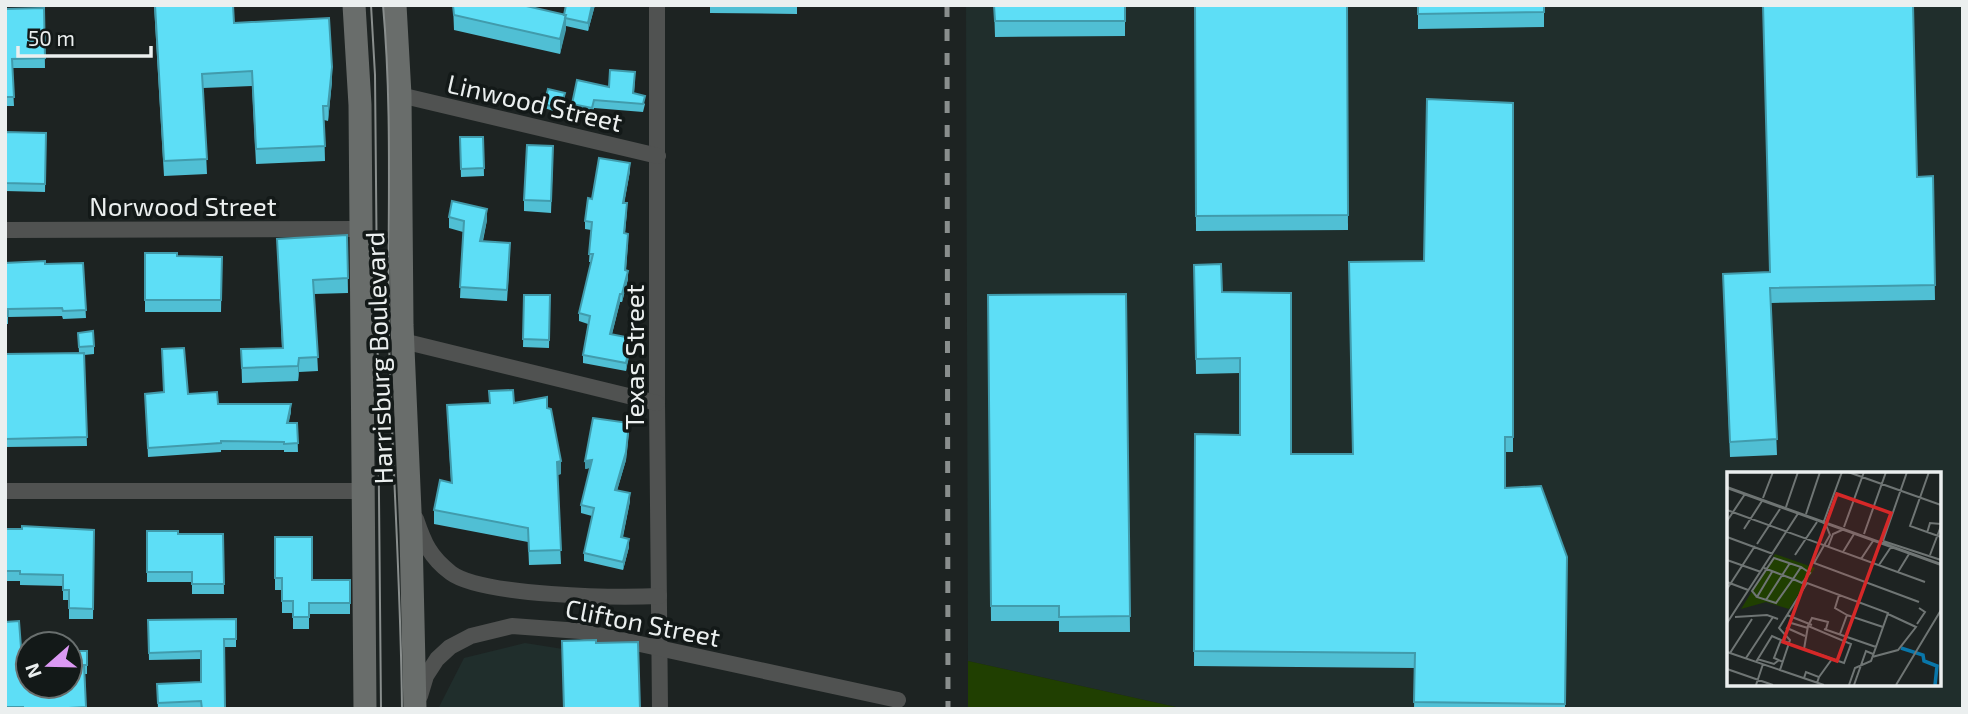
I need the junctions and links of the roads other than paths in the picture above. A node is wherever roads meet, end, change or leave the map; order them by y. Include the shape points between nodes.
1 (354, 5) edge
2 (397, 5) edge
3 (657, 5) edge
4 (400, 95) junction
5 (658, 156) junction
6 (362, 229) junction
7 (5, 230) edge
8 (403, 341) junction
9 (657, 403) junction
10 (5, 491) edge
11 (364, 491) junction
12 (410, 502) junction
13 (659, 597) junction
14 (660, 647) junction
15 (898, 700) dead end
16 (365, 709) edge
17 (416, 709) edge
18 (660, 709) edge

1 - 6 main road, Harrisburg Boulevard
2 - 4 main road, Harrisburg Boulevard
3 - 5 street, Texas Street
4 - 5 street, Linwood Street
4 - 8 main road, Harrisburg Boulevard
5 - 9 street, Texas Street
6 - 7 street, Norwood Street
6 - 11 main road, Harrisburg Boulevard
8 - 9 street
8 - 12 main road, Harrisburg Boulevard
9 - 13 street, Texas Street
10 - 11 street
11 - 16 main road, Harrisburg Boulevard
12 - 13 street, Clifton Street via 425,547 452,574 483,587
12 - 17 main road, Harrisburg Boulevard
13 - 14 street, Texas Street
14 - 15 street, Clifton Street
14 - 17 street, Clifton Street via 580,631 512,626 471,636 437,659 426,676
14 - 18 street, Texas Street

